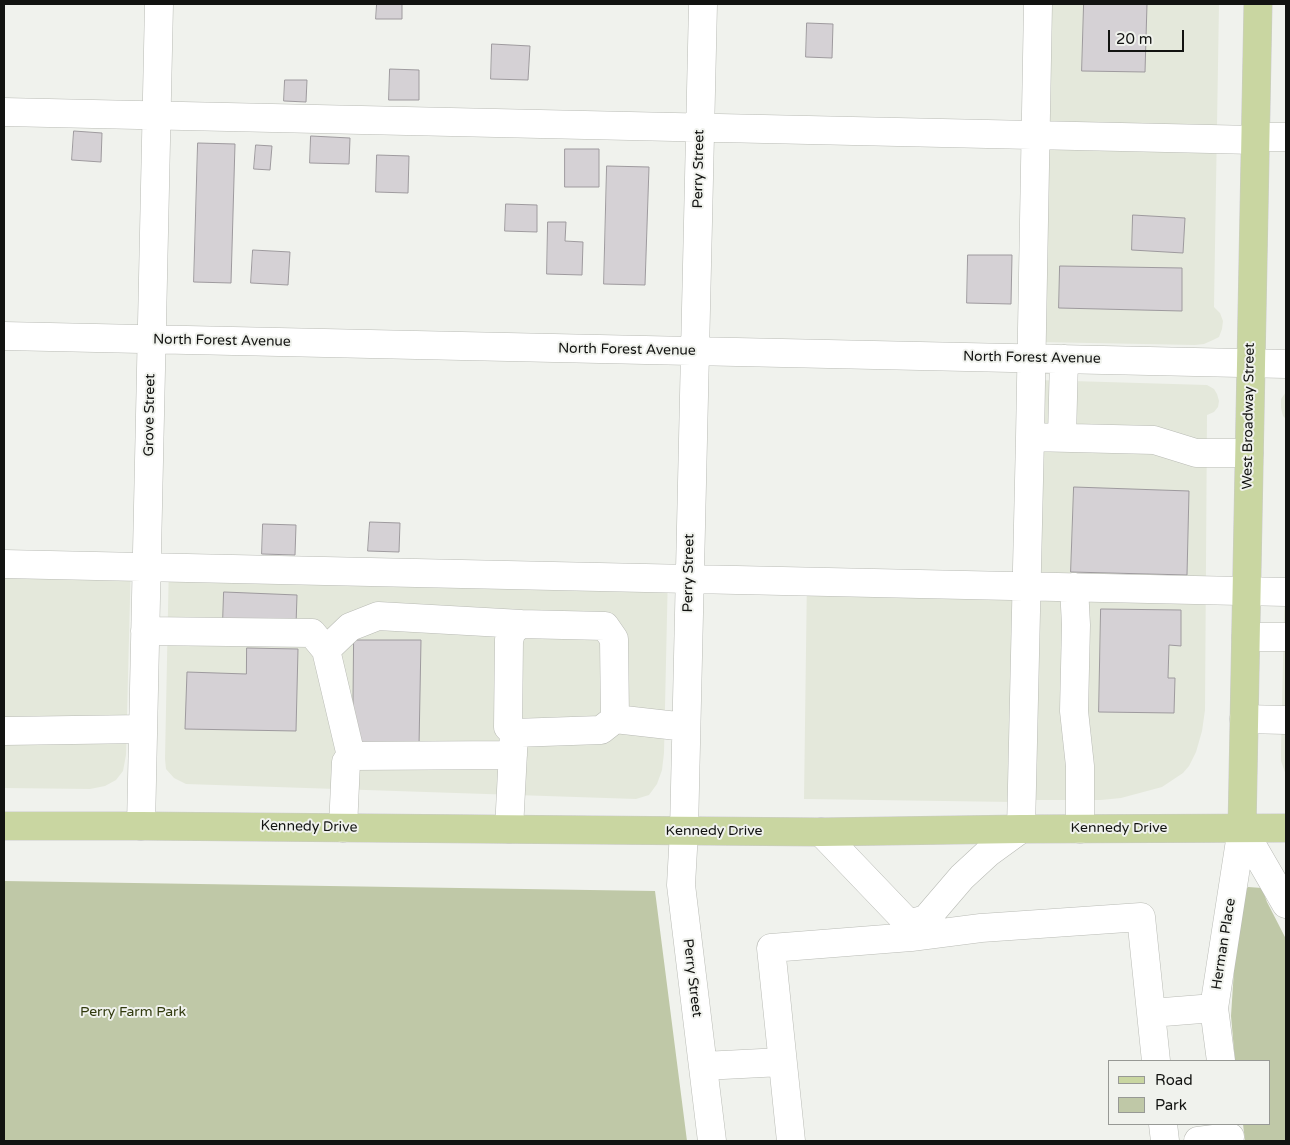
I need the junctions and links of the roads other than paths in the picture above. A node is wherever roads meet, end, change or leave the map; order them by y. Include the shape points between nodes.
1 (158, 4) edge
2 (703, 4) edge
3 (1038, 4) edge
4 (1258, 4) edge
5 (4, 112) edge
6 (156, 115) junction
7 (700, 128) junction
8 (1036, 135) junction
9 (1286, 137) edge
10 (1255, 138) junction
11 (4, 336) edge
12 (151, 339) junction
13 (695, 351) junction
14 (1031, 358) junction
15 (1064, 359) junction
16 (1250, 363) junction
17 (1286, 364) edge
18 (1030, 437) junction
19 (1062, 437) junction
20 (1249, 453) junction
21 (4, 564) edge
22 (147, 567) junction
23 (689, 579) junction
24 (1026, 586) junction
25 (1074, 587) junction
26 (1247, 591) junction
27 (1286, 592) edge
28 (521, 624) junction
29 (145, 631) junction
30 (1246, 637) junction
31 (1286, 637) edge
32 (326, 650) junction
33 (615, 719) junction
34 (1244, 719) junction
35 (1286, 720) edge
36 (686, 727) junction
37 (143, 729) junction
38 (4, 732) edge
39 (513, 744) junction
40 (351, 756) junction
41 (4, 826) edge
42 (141, 826) junction
43 (343, 828) junction
44 (1242, 828) junction
45 (1286, 828) edge
46 (508, 829) junction
47 (1021, 829) junction
48 (1080, 829) junction
49 (684, 831) junction
50 (821, 832) junction
51 (1286, 904) edge
52 (910, 930) junction
53 (1214, 1008) junction
54 (1151, 1013) junction
55 (1156, 1060) edge
56 (1221, 1060) edge
57 (782, 1062) junction
58 (703, 1066) junction
59 (1163, 1125) edge
60 (1230, 1134) edge
61 (712, 1141) edge
62 (790, 1141) edge
63 (1165, 1141) edge
64 (1198, 1141) edge

1 - 6 street, Grove Street
2 - 7 street, Perry Street
3 - 8 street
4 - 10 main road, West Broadway Street
5 - 6 street
6 - 7 street
6 - 12 street, Grove Street
7 - 8 street
7 - 13 street, Perry Street
8 - 10 street
8 - 14 street
9 - 10 street
10 - 16 main road, West Broadway Street
11 - 12 street, North Forest Avenue
12 - 13 street, North Forest Avenue
12 - 22 street, Grove Street
13 - 14 street, North Forest Avenue
13 - 23 street, Perry Street
14 - 15 street, North Forest Avenue
14 - 18 street
15 - 16 street, North Forest Avenue
15 - 19 street
16 - 17 street, North Forest Avenue
16 - 20 main road, West Broadway Street
18 - 19 street
18 - 24 street
19 - 20 street via 1154,440 1196,453
20 - 26 main road, West Broadway Street
21 - 22 street
22 - 23 street
22 - 29 street, Grove Street
23 - 24 street
23 - 36 street, Perry Street
24 - 25 street
24 - 47 street
25 - 26 street
25 - 48 street via 1074,711 1080,766
26 - 27 street
26 - 30 main road, West Broadway Street
28 - 32 street via 378,616 350,628
28 - 33 street via 605,626 614,639
28 - 39 street via 512,631 509,640 508,727
29 - 32 street via 312,634
29 - 37 street, Grove Street
30 - 31 street
30 - 34 main road, West Broadway Street
32 - 40 street
33 - 36 street
33 - 39 street via 601,730
34 - 35 street
34 - 44 main road, West Broadway Street
36 - 49 street, Perry Street
37 - 38 street
37 - 42 street, Grove Street
39 - 40 street
39 - 46 street
40 - 43 street via 346,762
41 - 42 main road, Kennedy Drive
42 - 43 main road, Kennedy Drive
43 - 46 main road, Kennedy Drive
44 - 45 main road, Kennedy Drive
44 - 48 main road, Kennedy Drive
44 - 51 street
44 - 53 street, Herman Place
46 - 49 main road, Kennedy Drive
47 - 48 main road, Kennedy Drive
47 - 50 main road, Kennedy Drive
47 - 52 street via 962,876 926,919
49 - 50 main road, Kennedy Drive
49 - 58 street, Perry Street via 680,885
50 - 52 street
52 - 54 street via 1141,917
52 - 57 street via 771,948
53 - 54 street
53 - 56 street, Herman Place
54 - 55 street
57 - 58 street
57 - 62 street
58 - 61 street, Perry Street
59 - 63 street
60 - 64 street

